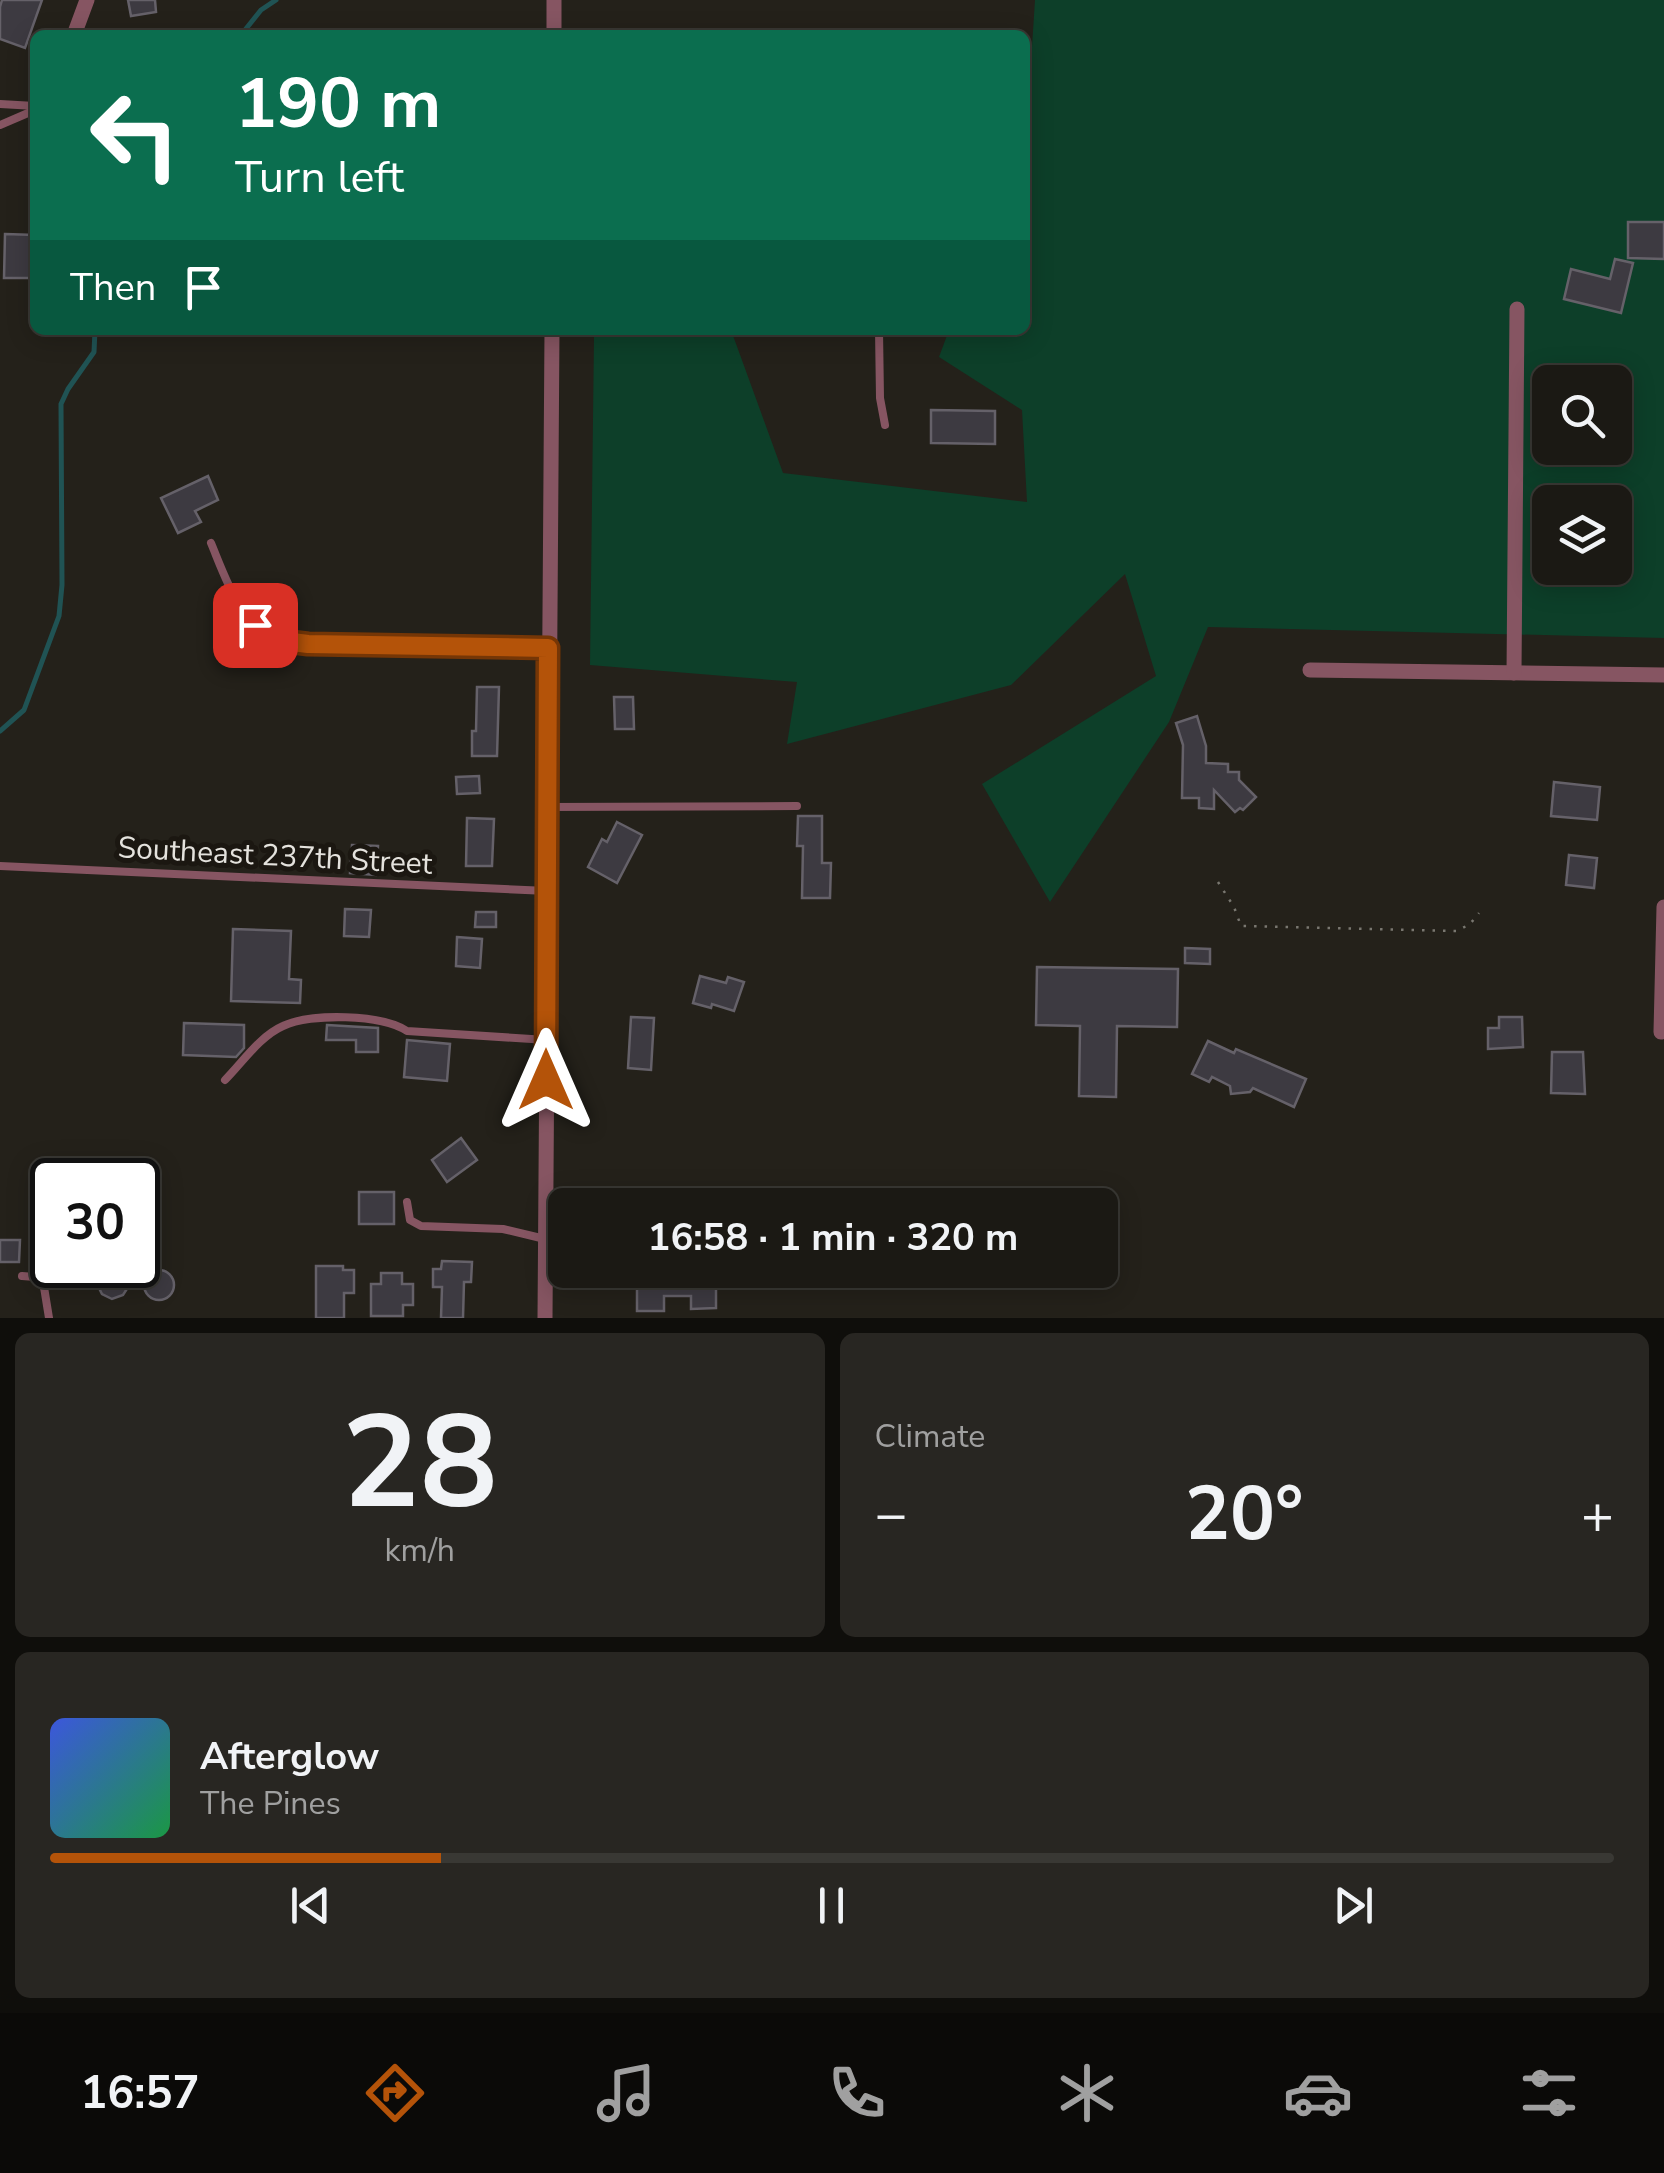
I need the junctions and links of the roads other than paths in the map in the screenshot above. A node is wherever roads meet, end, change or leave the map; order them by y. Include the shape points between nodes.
1 (87, 0) edge
2 (554, 0) edge
3 (76, 30) edge
4 (554, 30) edge
5 (0, 104) edge
6 (30, 107) edge
7 (30, 110) edge
8 (0, 124) edge
9 (1516, 309) dead end
10 (552, 335) edge
11 (879, 335) edge
12 (884, 425) dead end
13 (211, 543) dead end
14 (548, 648) junction
15 (1310, 670) dead end
16 (1514, 673) junction
17 (1664, 675) edge
18 (797, 806) dead end
19 (548, 807) junction
20 (0, 866) edge
21 (548, 891) junction
22 (1664, 907) edge
23 (1662, 1032) dead end
24 (546, 1040) junction
25 (225, 1080) dead end
26 (407, 1202) dead end
27 (545, 1240) junction
28 (22, 1276) dead end
29 (49, 1318) edge
30 (545, 1318) edge

1 - 3 street
2 - 4 street
5 - 6 lane
7 - 8 lane
9 - 16 street
10 - 14 street
11 - 12 lane
13 - 14 lane via 236,601 276,640
14 - 19 street
15 - 16 street
16 - 17 street
18 - 19 lane
19 - 21 street
20 - 21 lane, Southeast 237th Street
21 - 24 street
22 - 23 street
24 - 25 lane via 322,1018 283,1026
24 - 27 street
26 - 27 lane via 410,1220 421,1226 503,1229
27 - 30 street
28 - 29 lane via 43,1281

